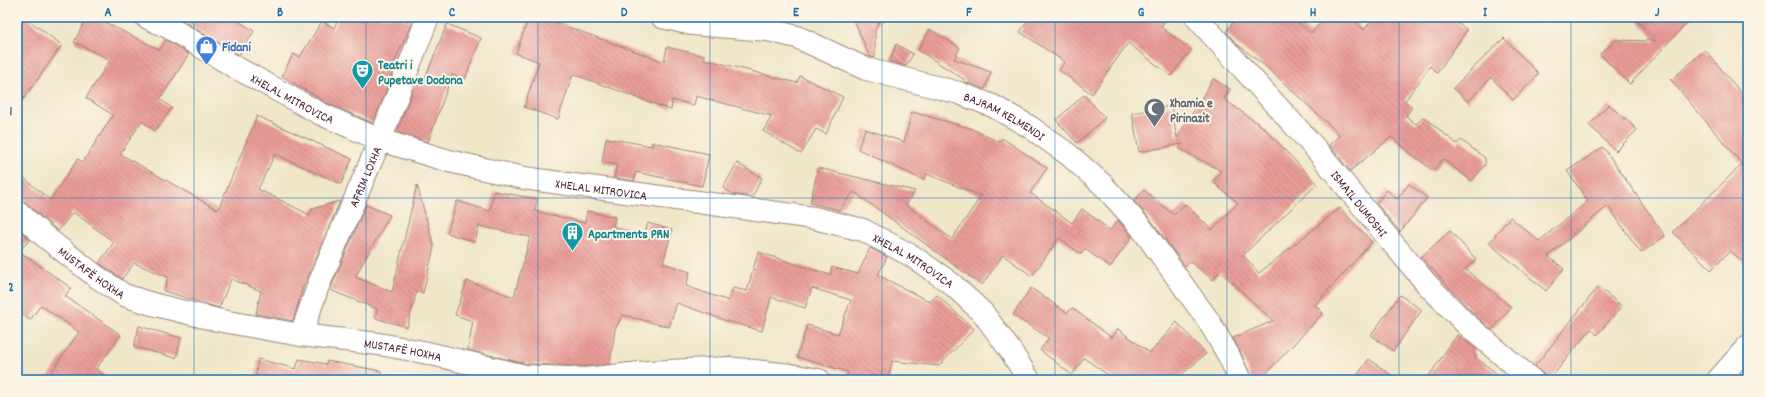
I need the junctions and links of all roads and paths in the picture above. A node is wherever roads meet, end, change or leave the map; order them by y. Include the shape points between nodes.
1 (146, 17) edge
2 (428, 17) edge
3 (662, 17) edge
4 (1196, 17) edge
5 (736, 22) edge
6 (380, 140) junction
7 (17, 211) edge
8 (301, 335) junction
9 (1748, 346) edge
10 (524, 378) edge
11 (819, 380) edge
12 (1029, 380) edge
13 (1240, 380) edge
14 (1532, 380) edge
15 (1718, 380) edge

1 - 6 street, XHELAL MITROVICA via 170,28 321,114
2 - 6 street, AFRIM LOXHA
3 - 5 street, BAJRAM KELMENDI via 692,24
4 - 14 street, ISMAIL DUMOSHI via 1315,148 1427,284 1466,324
5 - 13 street, BAJRAM KELMENDI via 797,37 866,69 959,93 993,106 1030,127 1098,180 1140,226 1208,320
6 - 8 street, AFRIM LOXHA via 318,286
6 - 12 street, XHELAL MITROVICA via 449,161 524,178 814,218 863,230 912,256 952,284 983,313
7 - 8 street, MUSTAFË HOXHA via 44,236 124,295 217,320
8 - 10 street, MUSTAFË HOXHA via 423,352
9 - 15 street
10 - 11 street, MUSTAFË HOXHA via 585,379 649,372 728,368

